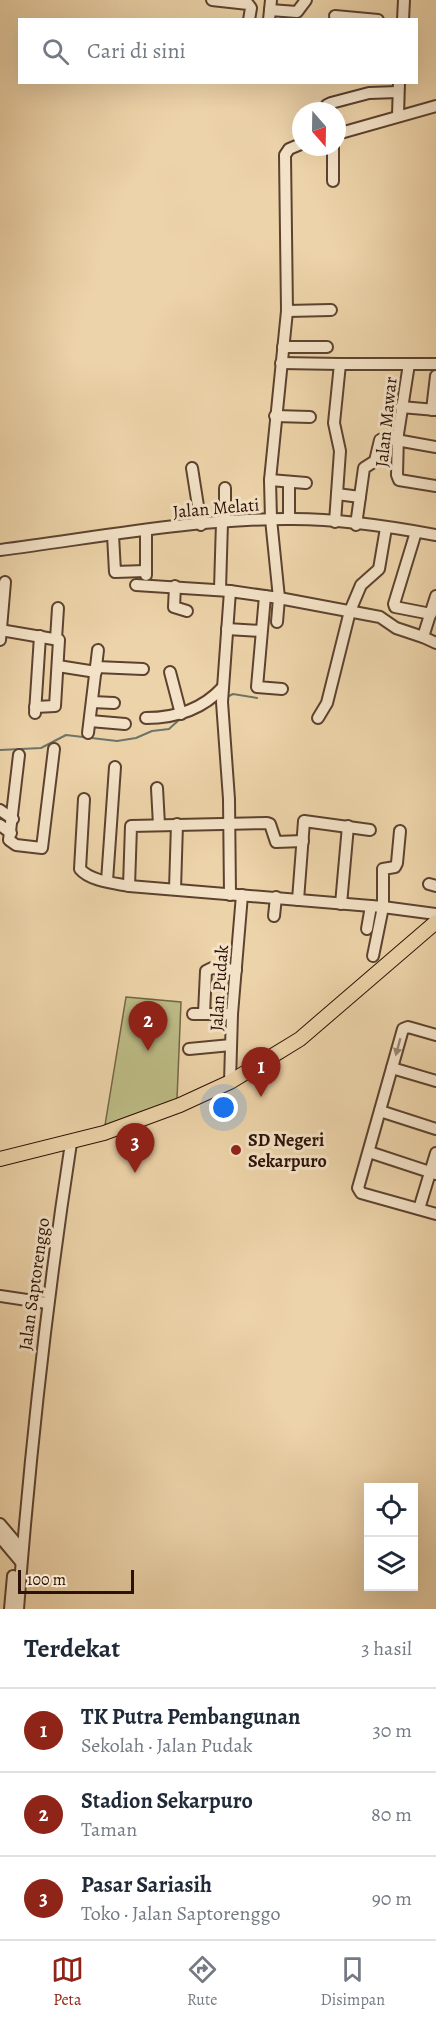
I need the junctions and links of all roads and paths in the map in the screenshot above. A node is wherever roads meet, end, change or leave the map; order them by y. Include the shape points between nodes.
1 (212, 0) edge
2 (306, 0) edge
3 (404, 0) edge
4 (270, 10) edge
5 (335, 16) dead end
6 (249, 18) edge
7 (356, 18) edge
8 (403, 18) edge
9 (399, 87) edge
10 (335, 102) edge
11 (436, 106) edge
12 (398, 116) junction
13 (346, 131) edge
14 (292, 150) edge
15 (333, 156) edge
16 (333, 181) dead end
17 (331, 310) dead end
18 (286, 311) junction
19 (283, 347) junction
20 (327, 347) dead end
21 (281, 363) junction
22 (340, 364) junction
23 (436, 364) edge
24 (409, 365) junction
25 (436, 376) edge
26 (401, 407) junction
27 (434, 410) edge
28 (275, 416) junction
29 (310, 417) dead end
30 (399, 441) junction
31 (436, 447) edge
32 (192, 468) dead end
33 (270, 480) junction
34 (289, 482) junction
35 (306, 483) dead end
36 (436, 486) edge
37 (225, 488) dead end
38 (337, 494) junction
39 (360, 497) junction
40 (271, 519) junction
41 (289, 519) junction
42 (224, 522) junction
43 (335, 522) junction
44 (201, 525) junction
45 (356, 525) junction
46 (386, 528) junction
47 (146, 531) junction
48 (416, 532) junction
49 (113, 535) junction
50 (436, 535) edge
51 (0, 550) edge
52 (146, 570) junction
53 (5, 582) dead end
54 (175, 586) junction
55 (225, 590) junction
56 (264, 596) junction
57 (436, 596) edge
58 (279, 598) junction
59 (58, 608) dead end
60 (187, 611) dead end
61 (350, 611) junction
62 (431, 614) junction
63 (277, 622) dead end
64 (227, 629) junction
65 (261, 631) junction
66 (0, 634) edge
67 (40, 636) junction
68 (423, 637) junction
69 (56, 639) junction
70 (436, 643) edge
71 (98, 650) dead end
72 (58, 666) junction
73 (96, 669) junction
74 (143, 669) dead end
75 (170, 672) dead end
76 (282, 689) dead end
77 (223, 694) junction
78 (92, 702) junction
79 (114, 703) dead end
80 (181, 714) junction
81 (146, 718) dead end
82 (318, 718) dead end
83 (90, 721) junction
84 (125, 724) dead end
85 (88, 733) dead end
86 (54, 749) dead end
87 (19, 755) dead end
88 (114, 767) dead end
89 (157, 788) dead end
90 (84, 799) dead end
91 (0, 810) edge
92 (13, 819) junction
93 (177, 824) junction
94 (0, 825) edge
95 (159, 825) junction
96 (229, 825) junction
97 (348, 826) junction
98 (370, 830) dead end
99 (400, 831) dead end
100 (11, 832) junction
101 (303, 841) junction
102 (107, 881) junction
103 (129, 886) junction
104 (175, 889) junction
105 (230, 895) junction
106 (242, 895) junction
107 (276, 897) junction
108 (298, 900) junction
109 (341, 904) junction
110 (371, 906) junction
111 (383, 907) junction
112 (273, 916) dead end
113 (435, 923) edge
114 (367, 929) dead end
115 (373, 956) dead end
116 (236, 970) junction
117 (232, 1014) junction
118 (436, 1035) edge
119 (231, 1045) junction
120 (189, 1049) dead end
121 (392, 1068) junction
122 (230, 1082) junction
123 (436, 1082) edge
124 (380, 1111) junction
125 (436, 1129) edge
126 (71, 1143) junction
127 (369, 1152) junction
128 (436, 1153) edge
129 (0, 1160) edge
130 (433, 1173) edge
131 (420, 1209) junction
132 (436, 1214) edge
133 (0, 1296) edge
134 (47, 1303) junction
135 (0, 1524) edge
136 (0, 1537) edge
137 (22, 1550) junction
138 (21, 1564) junction
139 (10, 1609) edge
140 (18, 1609) edge

1 - 6 street via 248,4
2 - 4 street via 297,12
3 - 8 street
5 - 7 street
9 - 10 street
9 - 12 street
11 - 12 street
12 - 13 street
14 - 18 street via 285,155
15 - 16 street
17 - 18 street
18 - 19 street
19 - 20 street
19 - 21 street
21 - 22 street
21 - 28 street
22 - 24 street
22 - 38 street via 334,423 340,451
23 - 24 street
24 - 26 street, Jalan Mawar
25 - 27 street
26 - 27 street
26 - 30 street, Jalan Mawar
28 - 29 street
28 - 33 street
30 - 31 street
30 - 36 street, Jalan Mawar via 398,479
30 - 39 street via 380,440 375,462 364,468
32 - 44 street
33 - 34 street
33 - 40 street
34 - 35 street
34 - 41 street
37 - 42 street
38 - 39 street
38 - 43 street
39 - 45 street
40 - 41 street, Jalan Melati
40 - 42 street, Jalan Melati
40 - 58 street
41 - 43 street, Jalan Melati
42 - 44 street, Jalan Melati
42 - 55 street
43 - 45 street, Jalan Melati
44 - 47 street, Jalan Melati
45 - 46 street, Jalan Melati
46 - 48 street, Jalan Melati
46 - 61 street via 379,569 361,585
47 - 49 street, Jalan Melati
47 - 52 street
48 - 50 street, Jalan Melati
48 - 62 street via 394,605
49 - 51 street, Jalan Melati
49 - 52 street via 115,572
52 - 54 street via 141,586
53 - 66 street
54 - 55 street
54 - 60 street via 174,607
55 - 56 street
55 - 64 street
56 - 58 street
56 - 65 street
57 - 62 street
58 - 61 street
58 - 63 street
59 - 69 street
61 - 68 street via 380,617
61 - 82 street via 327,703
62 - 68 street
64 - 65 street
64 - 77 street
65 - 76 street via 257,691
66 - 67 street
67 - 69 street
67 - 72 street via 35,710 56,706
68 - 70 street
69 - 72 street via 60,642
71 - 73 street
72 - 73 street
73 - 74 street
73 - 78 street
75 - 80 street
77 - 80 street
77 - 96 street
78 - 79 street
78 - 83 street
80 - 81 street
83 - 84 street
83 - 85 street
86 - 100 street via 42,848 11,843
87 - 92 street
88 - 102 street
89 - 95 street
90 - 102 street via 80,869
91 - 92 street
92 - 100 street
93 - 95 street
93 - 96 street
93 - 104 street
94 - 100 street
95 - 103 street via 131,826
96 - 101 street via 267,823 276,842
96 - 105 street
97 - 98 street
97 - 101 street via 304,821
97 - 109 street
99 - 111 street via 397,863 383,869
101 - 108 street
102 - 103 street
103 - 104 street
104 - 105 street
105 - 106 street
106 - 107 street
106 - 116 street, Jalan Pudak
107 - 108 street
107 - 112 street
108 - 109 street
109 - 110 street
110 - 111 street
110 - 114 street
111 - 113 street
111 - 115 street
113 - 122 main road via 300,1039
116 - 117 street, Jalan Pudak
116 - 117 street via 206,971 198,1014
117 - 119 street, Jalan Pudak
118 -> 121 street via 404,1027
119 - 120 street
119 - 122 street, Jalan Pudak
121 - 123 street
121 - 124 street
122 - 126 main road via 143,1120
124 - 125 street
124 - 127 street
126 - 129 main road
126 - 134 street, Jalan Saptorenggo
127 - 130 street
127 - 131 street via 359,1191
128 - 130 street
130 - 131 street
131 - 132 street
133 - 134 street
134 - 137 street, Jalan Saptorenggo
135 - 137 street
136 - 138 street
137 - 138 street, Jalan Saptorenggo
138 - 139 street via 14,1569
138 - 140 street, Jalan Saptorenggo

